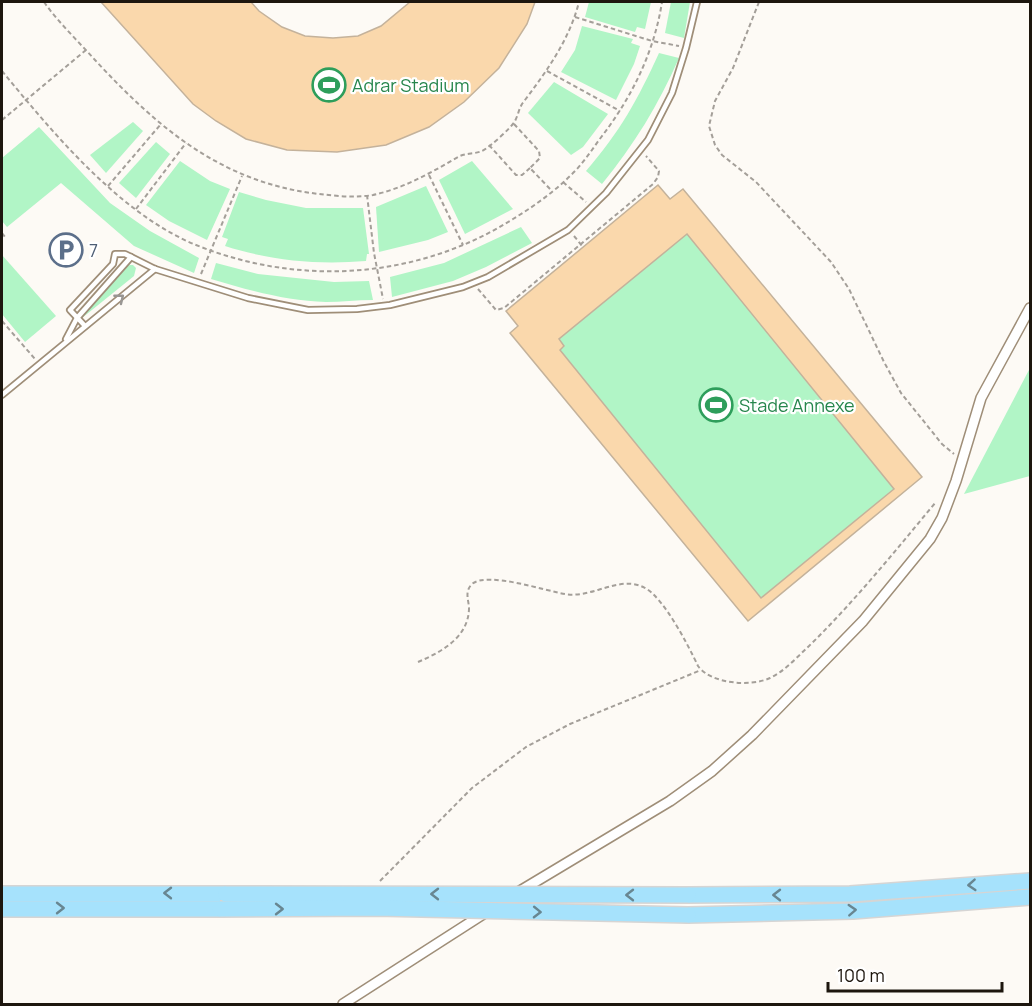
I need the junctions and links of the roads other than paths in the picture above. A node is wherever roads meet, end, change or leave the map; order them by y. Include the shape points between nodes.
1 (697, 2) edge
2 (131, 257) junction
3 (155, 269) junction
4 (1030, 308) edge
5 (77, 318) junction
6 (85, 326) junction
7 (65, 342) junction
8 (2, 395) edge
9 (1030, 881) edge
10 (2, 894) edge
11 (1030, 897) edge
12 (2, 909) edge
13 (343, 1005) edge

1 - 3 lane via 672,93 648,140 606,193 568,230 473,283 384,306 308,310 248,298
2 - 3 lane
2 - 5 lane
2 - 5 lane via 115,254 113,264 70,310
6 -> 3 lane
4 - 13 street via 986,388 949,500 930,539 863,621 733,753 670,801 542,877
5 - 6 lane
5 - 7 lane
6 - 7 lane
7 - 8 lane
9 -> 10 highway, bridge via 850,894
12 -> 11 highway, bridge via 377,908 688,915 853,910

